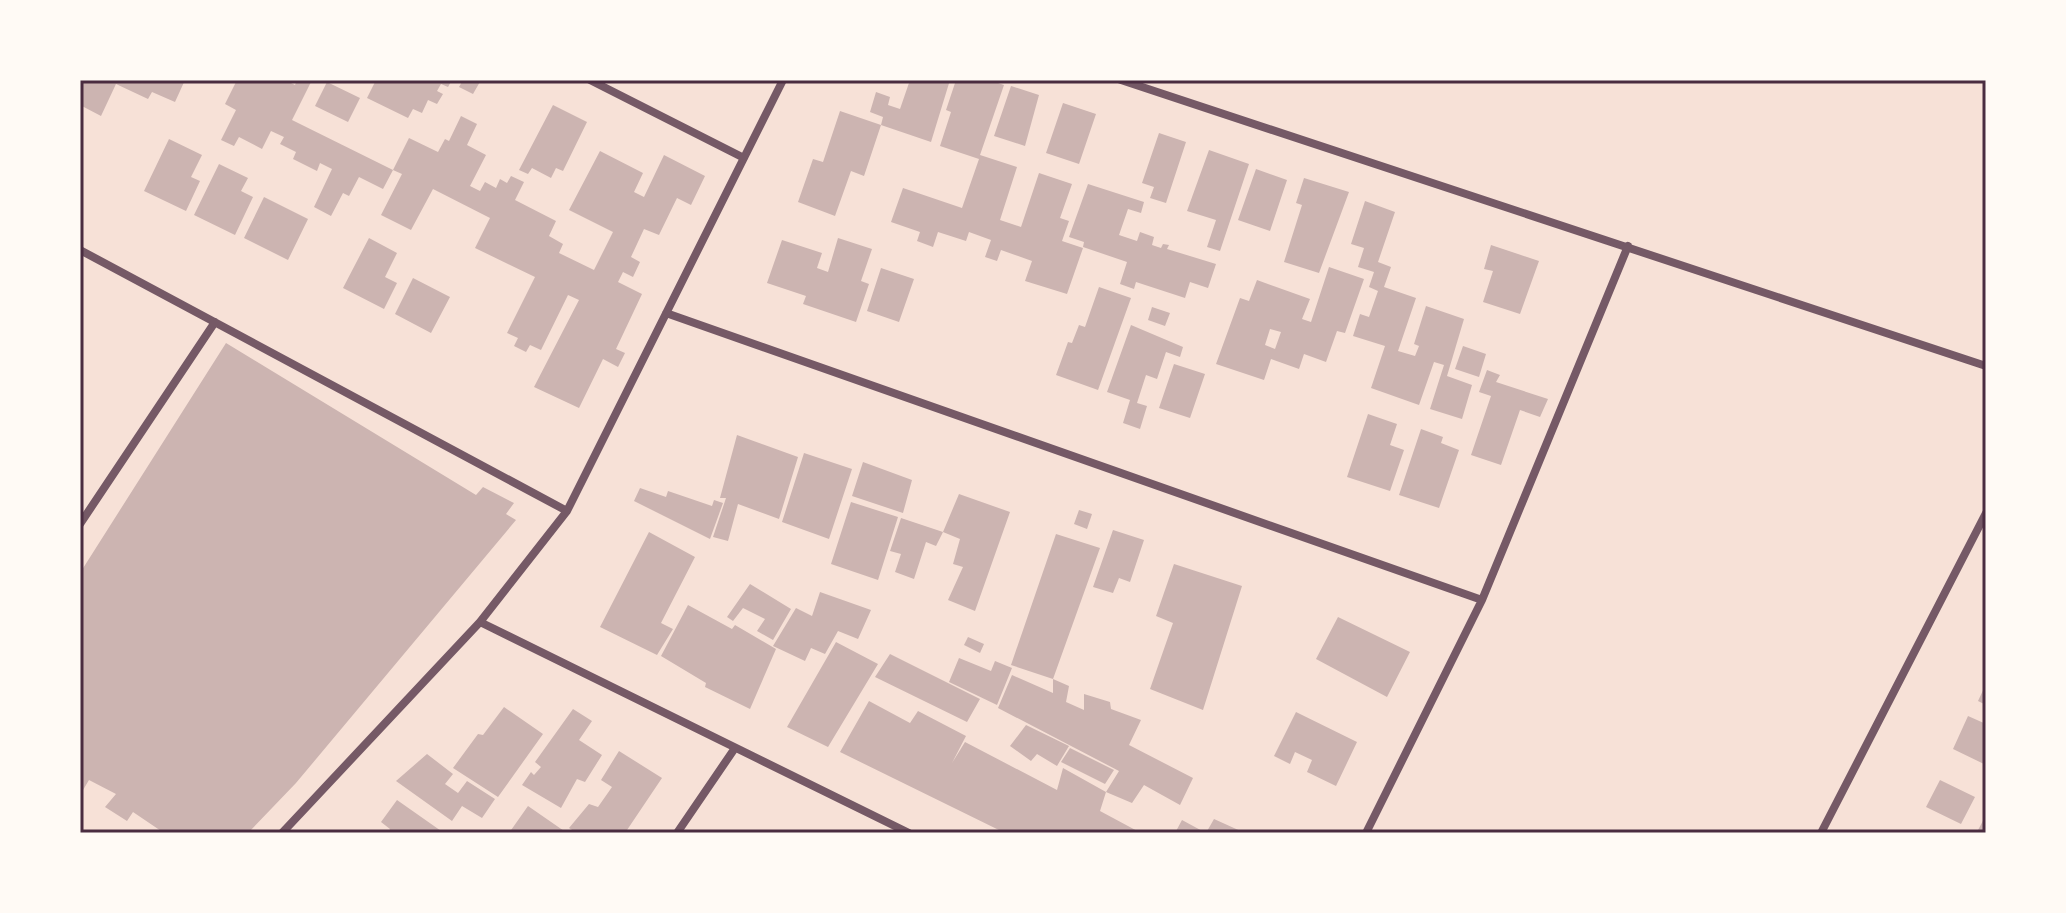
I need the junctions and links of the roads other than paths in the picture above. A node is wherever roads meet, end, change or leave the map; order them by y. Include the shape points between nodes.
1 (590, 80) edge
2 (783, 80) edge
3 (1121, 80) edge
4 (1140, 83) edge
5 (744, 158) junction
6 (1628, 246) junction
7 (80, 250) edge
8 (666, 313) junction
9 (215, 322) junction
10 (1986, 366) edge
11 (567, 511) junction
12 (1986, 513) edge
13 (80, 524) edge
14 (1482, 600) junction
15 (480, 622) junction
16 (735, 748) junction
17 (282, 833) edge
18 (677, 833) edge
19 (909, 833) edge
20 (1366, 833) edge
21 (1821, 833) edge

1 - 5 street
2 - 5 street
3 - 4 street
4 - 6 street
5 - 8 street
6 - 10 street
6 - 14 street
7 - 9 street
8 - 11 street
8 - 14 street
9 - 11 street
9 - 13 street
11 - 15 street
12 - 21 street
14 - 20 street
15 - 16 street
15 - 17 street
16 - 18 street
16 - 19 street

